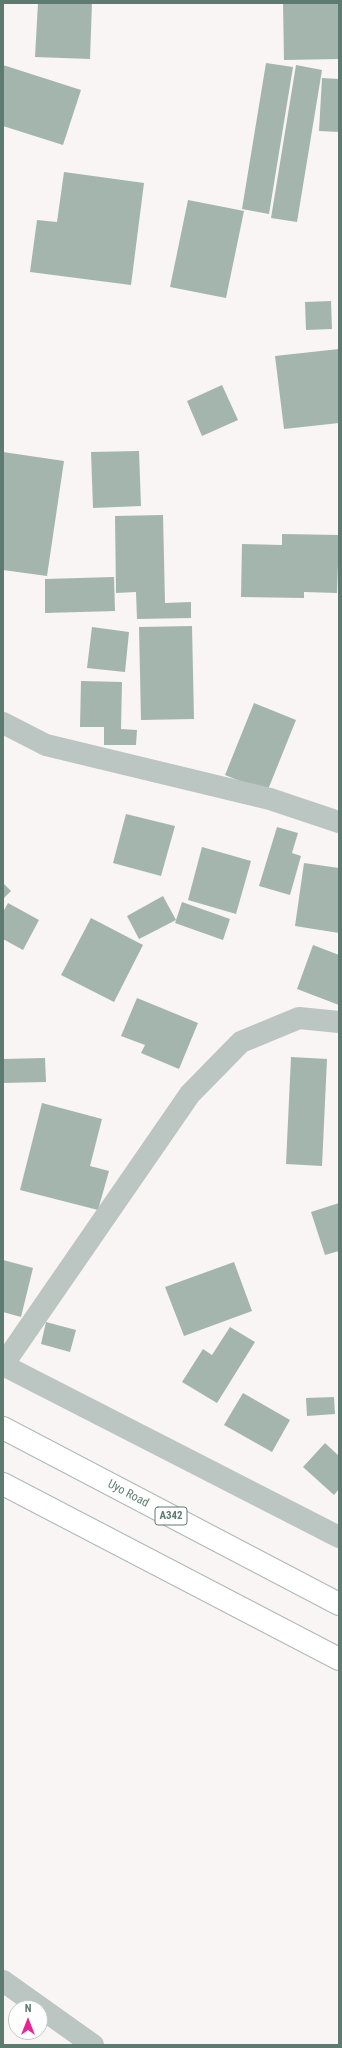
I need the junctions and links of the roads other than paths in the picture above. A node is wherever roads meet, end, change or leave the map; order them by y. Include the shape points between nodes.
1 (3, 723) edge
2 (339, 822) edge
3 (339, 1022) edge
4 (3, 1365) edge
5 (3, 1428) edge
6 (3, 1484) edge
7 (339, 1537) edge
8 (339, 1604) edge
9 (339, 1659) edge
10 (3, 1981) edge
11 (93, 2045) edge

1 - 2 street via 46,746 270,799
3 - 4 street via 299,1018 241,1042 190,1094
4 - 7 street
5 - 8 highway, Uyo Road / A342
6 - 9 highway
10 - 11 street

